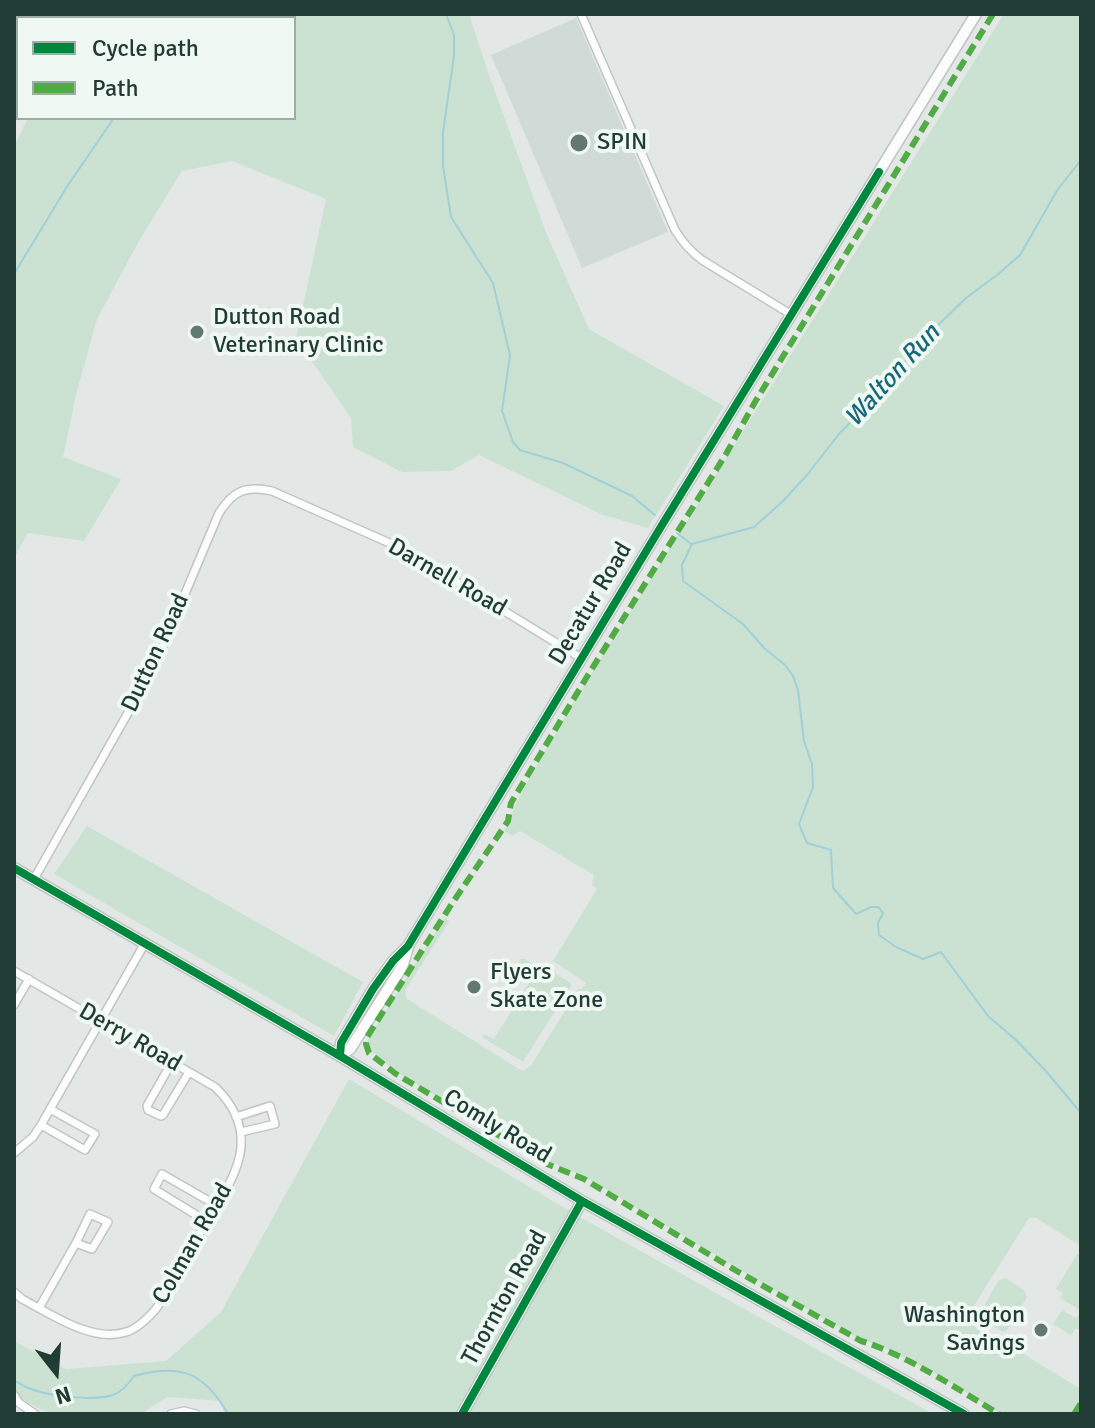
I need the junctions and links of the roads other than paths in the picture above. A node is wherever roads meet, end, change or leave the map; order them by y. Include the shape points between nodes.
1 (581, 14) edge
2 (976, 14) edge
3 (792, 315) junction
4 (308, 507) joint
5 (581, 658) junction
6 (14, 868) edge
7 (34, 879) junction
8 (145, 943) junction
9 (14, 971) edge
10 (29, 979) junction
11 (14, 1005) edge
12 (101, 1021) junction
13 (340, 1056) junction
14 (172, 1062) junction
15 (189, 1072) junction
16 (50, 1109) junction
17 (236, 1117) junction
18 (41, 1125) junction
19 (241, 1132) junction
20 (14, 1153) edge
21 (582, 1201) junction
22 (216, 1205) junction
23 (206, 1221) junction
24 (76, 1243) junction
25 (14, 1292) edge
26 (39, 1308) junction
27 (14, 1395) edge
28 (35, 1414) edge
29 (171, 1414) edge
30 (196, 1414) edge
31 (462, 1414) edge
32 (964, 1414) edge

1 - 3 street via 682,241 702,260
2 - 3 street, Decatur Road
3 - 5 street, Decatur Road
4 - 5 street, Darnell Road via 403,549
4 - 7 street, Dutton Road via 257,487 225,502 155,665
5 - 13 street, Decatur Road via 408,946 402,967 350,1049
6 - 7 street, Comly Road
7 - 8 street, Comly Road
8 - 12 street
8 - 13 street, Comly Road
9 - 10 street, Derry Road
10 - 11 street
10 - 12 street, Derry Road
12 - 14 street, Derry Road
12 - 16 street
13 - 21 street, Comly Road
14 - 15 street, Derry Road
14 - 15 street via 148,1110 163,1115
15 - 17 street, Derry Road via 223,1094
16 - 18 street
16 - 18 street via 95,1134 85,1150
17 - 19 street, Colman Road
17 - 19 street via 270,1106 275,1124
18 - 20 street
19 - 22 street, Colman Road via 240,1158
21 - 31 street, Thornton Road
21 - 32 street, Comly Road
22 - 23 street, Colman Road
22 - 23 street via 162,1174 154,1189
23 - 26 street, Colman Road via 157,1307 127,1332 88,1332
24 - 24 street via 92,1249 108,1222 90,1214
24 - 26 street
25 - 26 street, Colman Road
27 - 28 street
29 - 30 street

